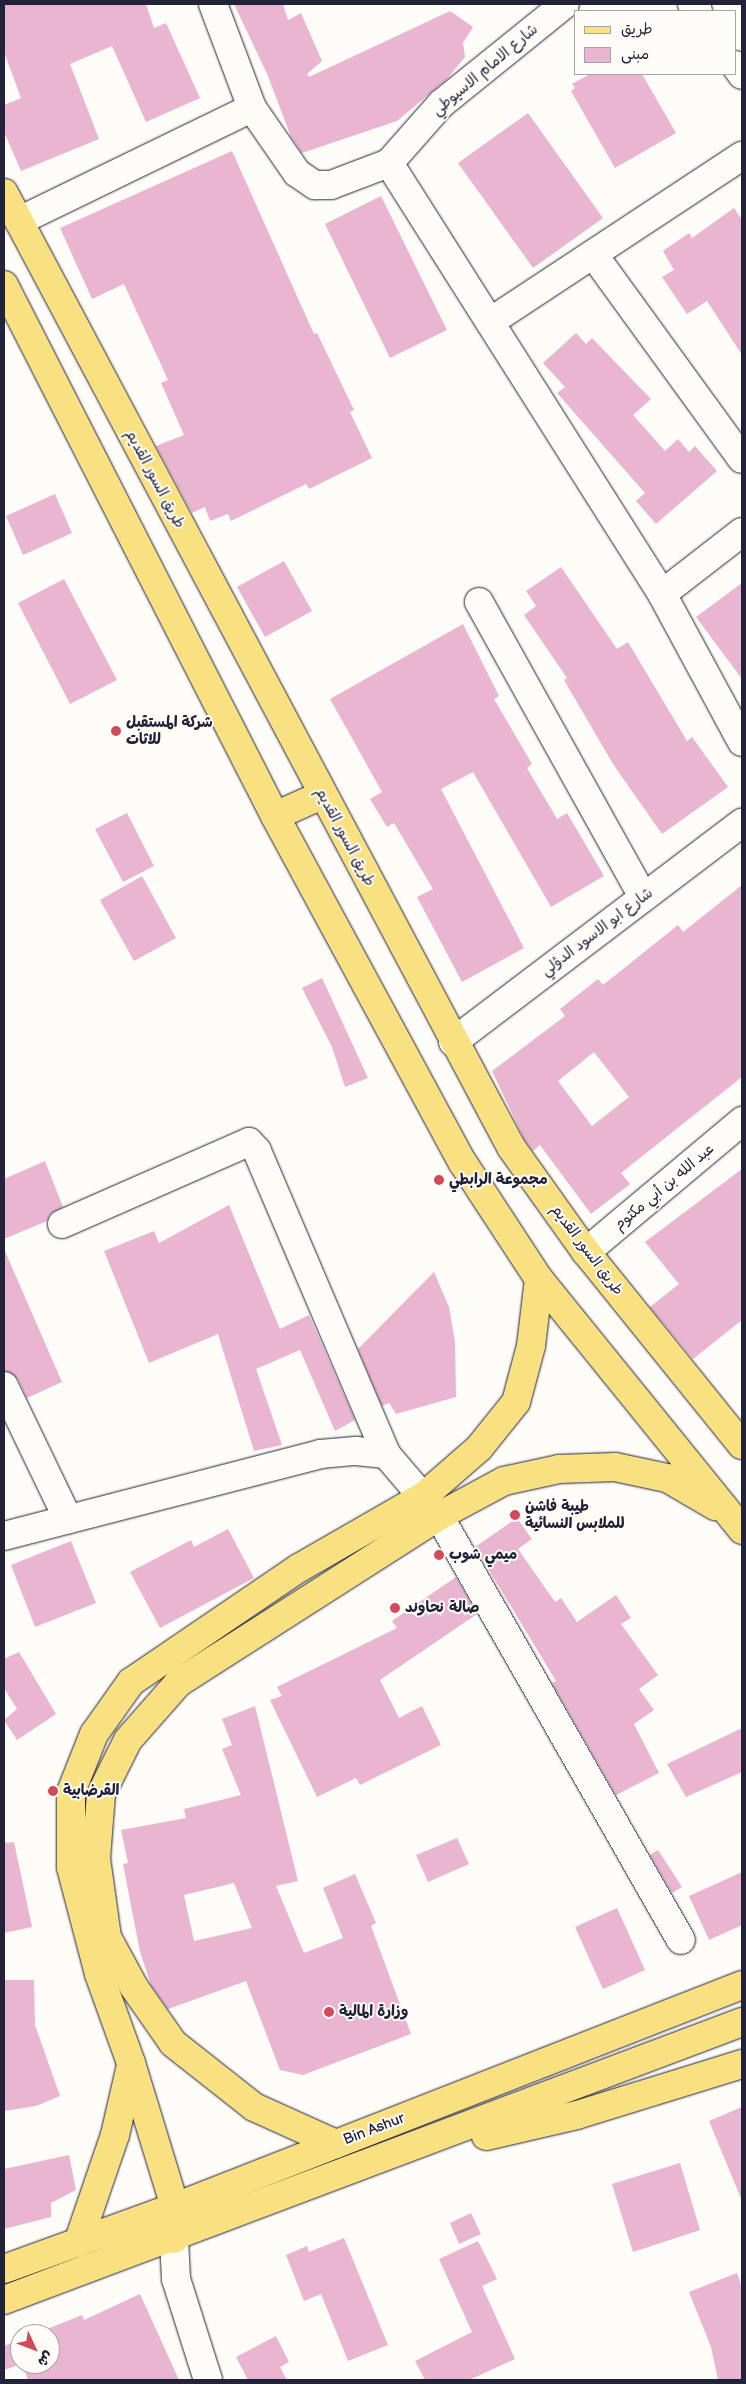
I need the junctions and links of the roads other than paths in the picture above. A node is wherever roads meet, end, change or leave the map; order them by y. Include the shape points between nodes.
1 (213, 4) edge
2 (565, 4) edge
3 (252, 108) junction
4 (742, 156) edge
5 (389, 163) junction
6 (4, 193) edge
7 (19, 222) junction
8 (593, 254) junction
9 (4, 285) edge
10 (490, 322) junction
11 (742, 459) edge
12 (742, 532) edge
13 (662, 594) junction
14 (479, 602) dead end
15 (742, 742) edge
16 (322, 795) junction
17 (275, 816) junction
18 (742, 823) edge
19 (643, 897) junction
20 (453, 1042) junction
21 (742, 1121) edge
22 (62, 1224) dead end
23 (586, 1252) junction
24 (539, 1279) junction
25 (4, 1386) edge
26 (742, 1445) edge
27 (386, 1454) junction
28 (431, 1506) junction
29 (68, 1519) junction
30 (737, 1524) edge
31 (4, 1536) edge
32 (681, 1940) dead end
33 (742, 1985) edge
34 (742, 2022) edge
35 (131, 2063) junction
36 (742, 2064) edge
37 (336, 2144) junction
38 (308, 2184) junction
39 (174, 2207) junction
40 (174, 2239) junction
41 (78, 2243) junction
42 (4, 2269) edge
43 (4, 2300) edge
44 (208, 2380) edge

1 - 3 street, شارع الامام الاسيوطي
2 - 5 street, شارع الامام الاسيوطي via 442,104
3 - 5 street, شارع الامام الاسيوطي via 297,173 315,185 331,185
3 - 7 street
4 - 8 street
5 - 10 street
6 - 7 main road, طريق السور القديم
7 - 16 main road, طريق السور القديم
8 - 10 street
8 - 11 street
9 - 17 main road
10 - 13 street
12 - 13 street
13 - 15 street
14 - 19 street
16 - 17 main road
16 - 20 main road, طريق السور القديم
17 - 24 main road via 463,1162
18 - 19 street, شارع ابو الاسود الدؤلي
19 - 20 street, شارع ابو الاسود الدؤلي
20 - 23 main road, طريق السور القديم via 511,1147
21 - 23 street, عبد الله بن أبي مكتوم
22 - 27 street via 249,1142 257,1151
23 - 26 main road, طريق السور القديم
24 - 28 main road via 531,1346 516,1402
24 - 30 main road
25 - 29 street
27 - 28 street
27 - 29 street via 356,1450 320,1454
28 - 30 main road via 504,1481 559,1469 615,1467 667,1478
28 - 32 street
28 - 35 main road via 299,1568 131,1682 94,1734 71,1792 71,1867 98,1974
28 - 37 main road via 178,1683 128,1740 101,1794 96,1859 107,1936 134,1988 173,2044 213,2077 254,2107
29 - 31 street
33 - 37 main road, Bin Ashur
34 - 38 main road
35 - 39 main road
35 - 41 main road via 115,2135
36 - 38 main road via 577,2115 521,2125
37 - 39 main road, Bin Ashur
38 - 40 main road
39 - 40 main road
39 - 41 main road, Bin Ashur
40 - 43 main road
40 - 44 street via 176,2279
41 - 42 main road, Bin Ashur

